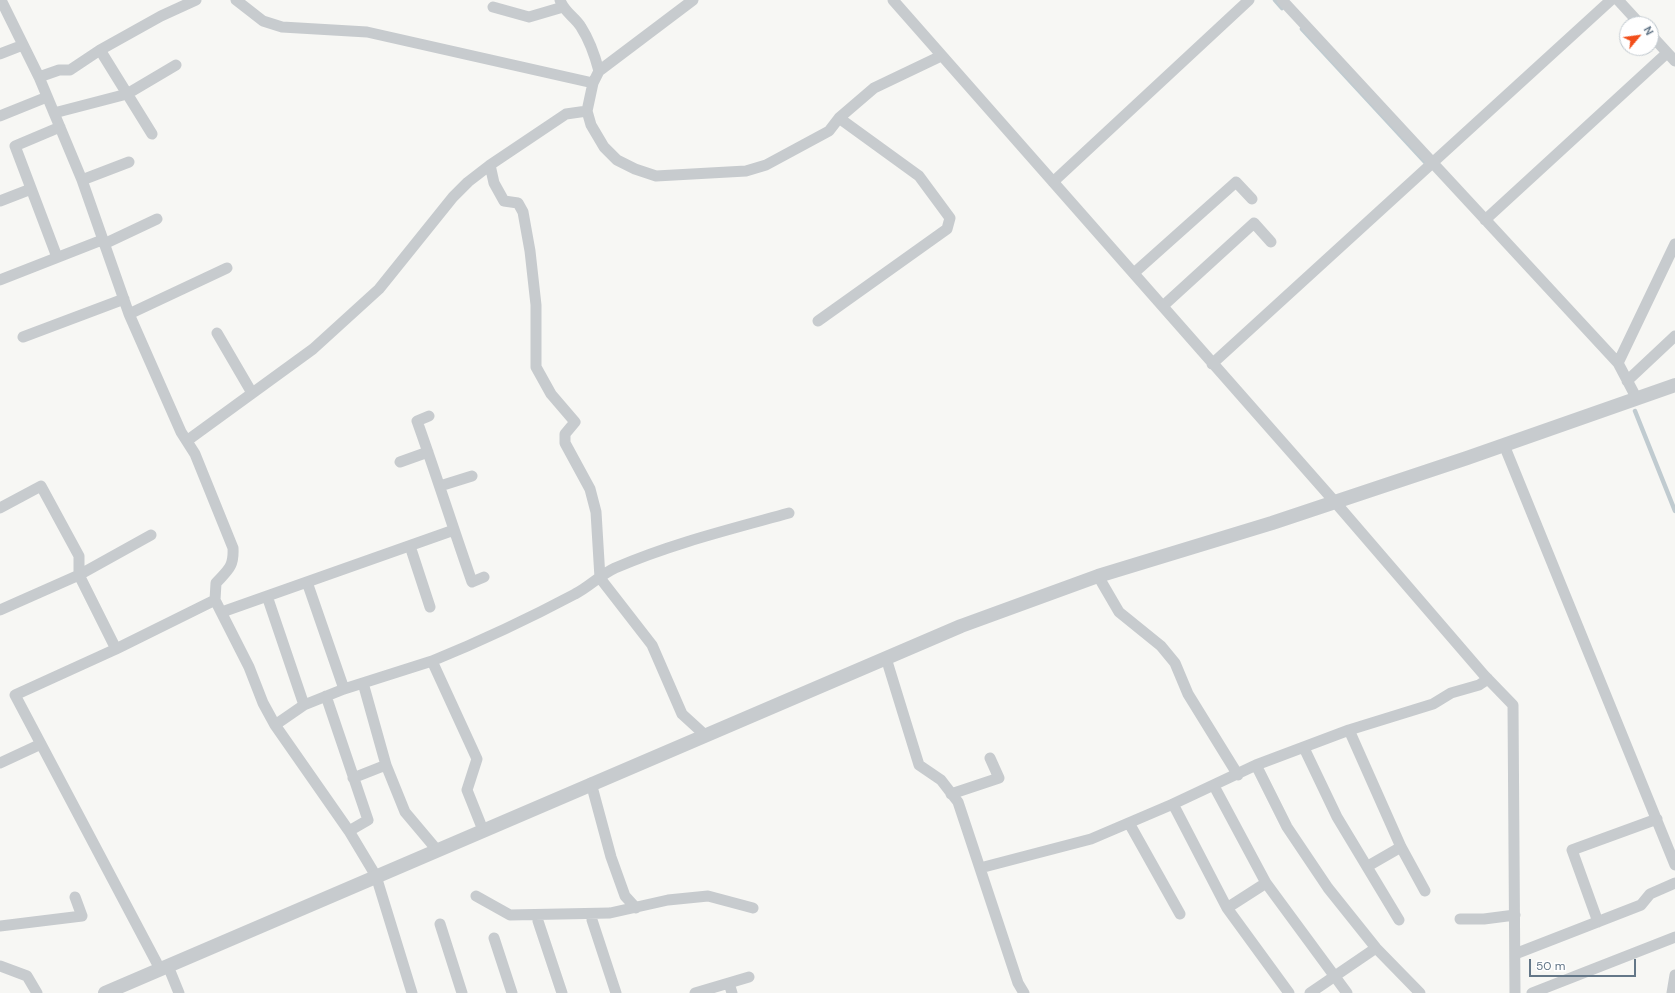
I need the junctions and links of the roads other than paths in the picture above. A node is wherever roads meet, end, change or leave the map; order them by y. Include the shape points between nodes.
1 (1, 0) edge
2 (196, 0) edge
3 (236, 0) edge
4 (693, 0) edge
5 (893, 0) edge
6 (1249, 0) edge
7 (1282, 0) edge
8 (1611, 0) edge
9 (1618, 0) edge
10 (561, 4) edge
11 (493, 7) dead end
12 (1633, 16) edge
13 (1659, 43) edge
14 (23, 45) junction
15 (100, 50) junction
16 (0, 54) edge
17 (940, 56) junction
18 (1672, 56) edge
19 (176, 64) dead end
20 (599, 71) junction
21 (39, 77) junction
22 (593, 83) junction
23 (127, 94) junction
24 (47, 97) junction
25 (587, 111) junction
26 (54, 114) junction
27 (0, 116) edge
28 (839, 118) junction
29 (60, 127) junction
30 (152, 134) dead end
31 (129, 162) dead end
32 (1432, 163) junction
33 (490, 165) junction
34 (82, 180) junction
35 (1053, 182) junction
36 (31, 188) junction
37 (1252, 199) dead end
38 (0, 201) edge
39 (158, 219) dead end
40 (1485, 220) junction
41 (103, 242) junction
42 (1271, 242) dead end
43 (1675, 244) edge
44 (57, 257) junction
45 (226, 268) dead end
46 (1134, 273) junction
47 (0, 280) edge
48 (124, 299) junction
49 (1163, 306) junction
50 (129, 314) junction
51 (818, 321) dead end
52 (217, 333) dead end
53 (1675, 336) edge
54 (23, 337) dead end
55 (1618, 363) junction
56 (1212, 364) junction
57 (1627, 381) junction
58 (1675, 385) edge
59 (252, 394) junction
60 (1637, 399) junction
61 (429, 416) dead end
62 (188, 440) junction
63 (1504, 446) junction
64 (428, 452) junction
65 (400, 462) dead end
66 (472, 476) dead end
67 (440, 486) junction
68 (1335, 502) junction
69 (0, 508) edge
70 (789, 513) dead end
71 (454, 530) junction
72 (151, 535) dead end
73 (410, 546) junction
74 (79, 575) junction
75 (1098, 576) junction
76 (484, 577) dead end
77 (600, 578) junction
78 (307, 582) junction
79 (266, 596) junction
80 (215, 600) junction
81 (430, 607) dead end
82 (0, 610) edge
83 (222, 612) junction
84 (116, 649) junction
85 (886, 658) junction
86 (432, 661) junction
87 (1484, 674) junction
88 (363, 683) junction
89 (344, 689) junction
90 (326, 696) junction
91 (304, 705) junction
92 (275, 725) junction
93 (1349, 730) junction
94 (705, 735) junction
95 (41, 744) junction
96 (1304, 748) junction
97 (990, 758) dead end
98 (0, 763) edge
99 (386, 765) junction
100 (1256, 766) junction
101 (1238, 775) junction
102 (353, 778) junction
103 (591, 783) junction
104 (1214, 786) junction
105 (951, 794) junction
106 (1173, 804) junction
107 (1657, 819) junction
108 (1129, 823) junction
109 (483, 830) junction
110 (349, 831) junction
111 (1401, 847) junction
112 (1672, 849) edge
113 (437, 850) junction
114 (1675, 865) edge
115 (1368, 866) junction
116 (980, 868) junction
117 (376, 876) junction
118 (1266, 883) junction
119 (1675, 883) edge
120 (1425, 891) dead end
121 (476, 896) dead end
122 (75, 898) dead end
123 (636, 908) junction
124 (753, 908) dead end
125 (1227, 908) junction
126 (1180, 914) dead end
127 (1514, 915) junction
128 (1460, 919) dead end
129 (592, 920) dead end
130 (1399, 920) dead end
131 (538, 921) dead end
132 (1598, 922) junction
133 (440, 924) dead end
134 (0, 926) edge
135 (1675, 937) edge
136 (494, 938) dead end
137 (1376, 948) junction
138 (1515, 954) junction
139 (0, 966) edge
140 (164, 968) junction
141 (1335, 975) junction
142 (1675, 975) edge
143 (749, 978) dead end
144 (730, 988) edge
145 (36, 993) edge
146 (105, 993) edge
147 (179, 993) edge
148 (412, 993) edge
149 (462, 993) edge
150 (512, 993) edge
151 (562, 993) edge
152 (616, 993) edge
153 (695, 993) edge
154 (1024, 993) edge
155 (1289, 993) edge
156 (1310, 993) edge
157 (1347, 993) edge
158 (1420, 993) edge
159 (1515, 993) edge
160 (1532, 993) edge
161 (1672, 993) edge

1 - 14 street
2 - 15 street
3 - 22 street via 263,21 282,27 366,32
4 - 20 street
5 - 17 street
6 - 35 street
7 - 32 street
8 - 32 street
9 - 12 street
10 - 11 street via 528,17
10 - 20 street via 581,26 591,45
13 - 18 street
14 - 16 street
14 - 21 street
15 - 21 street via 70,70 59,70
15 - 23 street
17 - 28 street via 874,88
17 - 35 street
18 - 40 street
19 - 23 street
20 - 22 street
21 - 24 street
22 - 25 street
23 - 26 street
23 - 30 street
24 - 26 street
24 - 27 street
25 - 28 street via 591,125 604,147 613,156 635,169 656,176 746,171 766,165 829,131
25 - 33 street via 566,114
26 - 29 street
28 - 51 street via 919,176 950,218 948,229
29 - 34 street
29 - 36 street via 15,146
31 - 34 street
32 - 40 street
32 - 56 street
33 - 59 street via 453,197 379,289 313,349
33 - 77 street via 494,183 504,201 518,203 523,212 536,305 536,367 551,394 575,422 565,434 565,443 590,489 596,512
34 - 41 street
35 - 46 street
36 - 38 street
36 - 44 street
37 - 46 street via 1236,182
39 - 41 street
40 - 55 street
41 - 44 street
41 - 48 street
42 - 49 street via 1254,223
43 - 55 street
44 - 47 street
45 - 50 street
46 - 49 street
48 - 50 street
48 - 54 street
49 - 56 street
50 - 62 street via 181,432
52 - 59 street
53 - 57 street
55 - 57 street
56 - 68 street
57 - 60 street
58 - 60 street
59 - 62 street
60 - 63 street
61 - 64 street via 417,421
62 - 80 street via 233,548 234,560 216,584
63 - 68 street
63 - 107 street
64 - 65 street
64 - 67 street
66 - 67 street
67 - 71 street
68 - 75 street
68 - 87 street
69 - 74 street via 41,486 79,556
70 - 77 street via 654,553 614,568
71 - 73 street
71 - 76 street via 472,582
72 - 74 street
73 - 78 street
73 - 81 street
74 - 82 street
74 - 84 street
75 - 85 street via 961,626
75 - 101 street via 1119,612 1161,646 1175,663 1188,694
77 - 86 street via 523,622
77 - 94 street via 652,645 682,714
78 - 79 street
78 - 89 street
79 - 83 street
79 - 91 street
80 - 83 street
80 - 84 street
83 - 92 street
84 - 95 street via 15,695
85 - 94 street
85 - 105 street via 919,765 941,780
86 - 88 street
86 - 109 street via 477,759 467,790
87 - 93 street via 1479,685 1451,694 1433,704
87 - 127 street via 1513,705
88 - 89 street
88 - 99 street
89 - 90 street
90 - 91 street
90 - 102 street
91 - 92 street
92 - 110 street
93 - 96 street
93 - 111 street
94 - 103 street
95 - 98 street
95 - 140 street
96 - 100 street
96 - 115 street via 1337,817
97 - 105 street via 999,778
99 - 102 street
99 - 113 street via 405,812
100 - 101 street
100 - 137 street via 1288,828 1328,888
101 - 104 street
102 - 110 street via 368,820
103 - 109 street
103 - 123 street via 611,857 625,896
104 - 106 street
104 - 118 street
105 - 116 street via 958,802
106 - 108 street
106 - 125 street
107 - 112 street
107 - 132 street via 1572,850
108 - 116 street via 1091,839
108 - 126 street
109 - 113 street
110 - 117 street
111 - 115 street
111 - 120 street
112 - 114 street
113 - 117 street
115 - 130 street
116 - 154 street via 1018,983
117 - 140 street
117 - 148 street
118 - 125 street
118 - 141 street
119 - 132 street via 1650,894 1641,905
121 - 123 street via 510,915 610,913
122 - 134 street via 82,916
123 - 124 street via 668,900 708,896
125 - 155 street
127 - 128 street
127 - 138 street
129 - 152 street
131 - 151 street
132 - 138 street
133 - 149 street
135 - 160 street
136 - 150 street
137 - 141 street
137 - 158 street
138 - 159 street
139 - 145 street via 27,976
140 - 146 street
140 - 147 street
141 - 156 street
141 - 157 street
142 - 161 street
143 - 144 street
144 - 153 street

